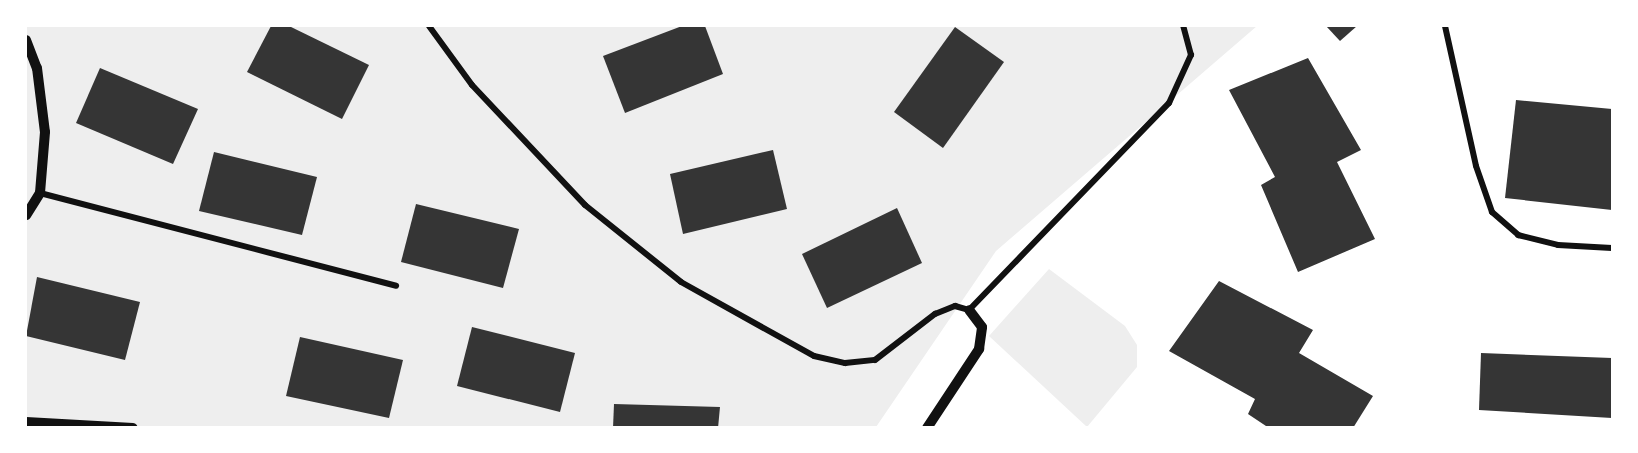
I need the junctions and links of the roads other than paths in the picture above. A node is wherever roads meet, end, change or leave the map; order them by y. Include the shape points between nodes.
1 (429, 26) edge
2 (1183, 26) edge
3 (1445, 26) edge
4 (26, 40) edge
5 (40, 194) junction
6 (26, 215) edge
7 (1612, 248) edge
8 (396, 286) dead end
9 (969, 310) junction
10 (26, 422) edge
11 (133, 428) edge
12 (927, 428) edge

1 - 9 street via 472,85 585,205 681,282 768,333 814,356 845,363 875,360 935,314 955,306
2 - 9 street via 1191,55 1169,102
3 - 7 street via 1476,166 1492,212 1518,235 1558,245
4 - 5 street via 37,68 45,132
5 - 6 street
5 - 8 street
9 - 12 street via 982,327 980,349
10 - 11 street

